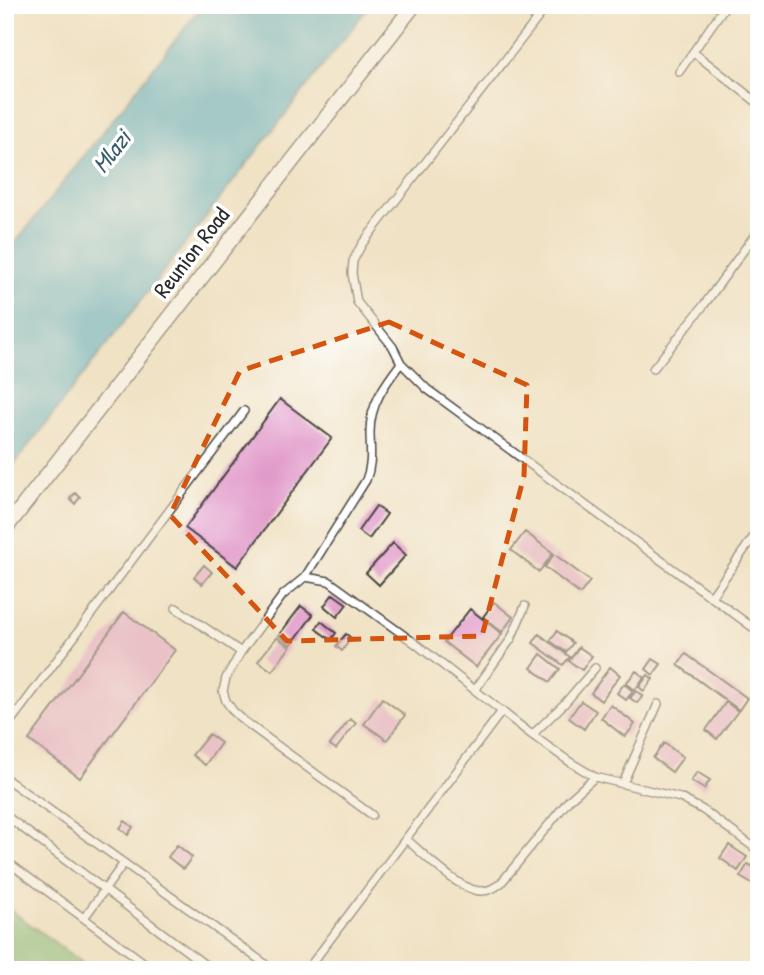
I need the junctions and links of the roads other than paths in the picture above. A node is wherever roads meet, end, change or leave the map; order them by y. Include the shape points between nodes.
1 (414, 5) edge
2 (548, 5) edge
3 (726, 5) edge
4 (693, 51) junction
5 (679, 72) dead end
6 (759, 104) edge
7 (759, 229) edge
8 (401, 363) junction
9 (653, 369) dead end
10 (244, 411) dead end
11 (5, 529) edge
12 (759, 529) edge
13 (305, 577) junction
14 (711, 597) junction
15 (525, 606) dead end
16 (176, 608) dead end
17 (759, 632) edge
18 (241, 652) junction
19 (595, 668) dead end
20 (475, 690) junction
21 (658, 704) dead end
22 (502, 711) junction
23 (5, 729) edge
24 (532, 735) junction
25 (595, 776) junction
26 (5, 778) edge
27 (623, 783) junction
28 (372, 815) dead end
29 (5, 816) edge
30 (406, 839) junction
31 (759, 851) edge
32 (5, 860) edge
33 (124, 863) junction
34 (105, 889) junction
35 (84, 918) junction
36 (154, 970) edge
37 (212, 970) edge
38 (268, 970) edge
39 (307, 970) edge

1 - 11 street, Reunion Road
2 - 8 lane via 353,261 357,302
3 - 4 lane
4 - 5 lane
4 - 6 lane
7 - 9 lane
8 - 13 lane via 374,404 372,465 366,480
8 - 14 lane via 427,388
10 - 23 lane
12 - 14 lane
13 - 18 lane via 283,595
13 - 20 lane via 328,581
14 - 17 lane
15 - 20 lane via 511,639
16 - 18 lane
18 - 28 lane via 223,691 233,711
19 - 24 lane
20 - 22 lane
21 - 27 lane
22 - 24 lane
22 - 30 lane
24 - 25 lane
25 - 27 lane
25 - 30 lane via 493,888 482,891 459,883
26 - 33 lane
27 - 31 lane via 680,797
29 - 34 lane
30 - 39 lane
32 - 35 lane
33 - 34 lane
33 - 38 lane via 264,962
34 - 35 lane
34 - 37 lane
35 - 36 lane

